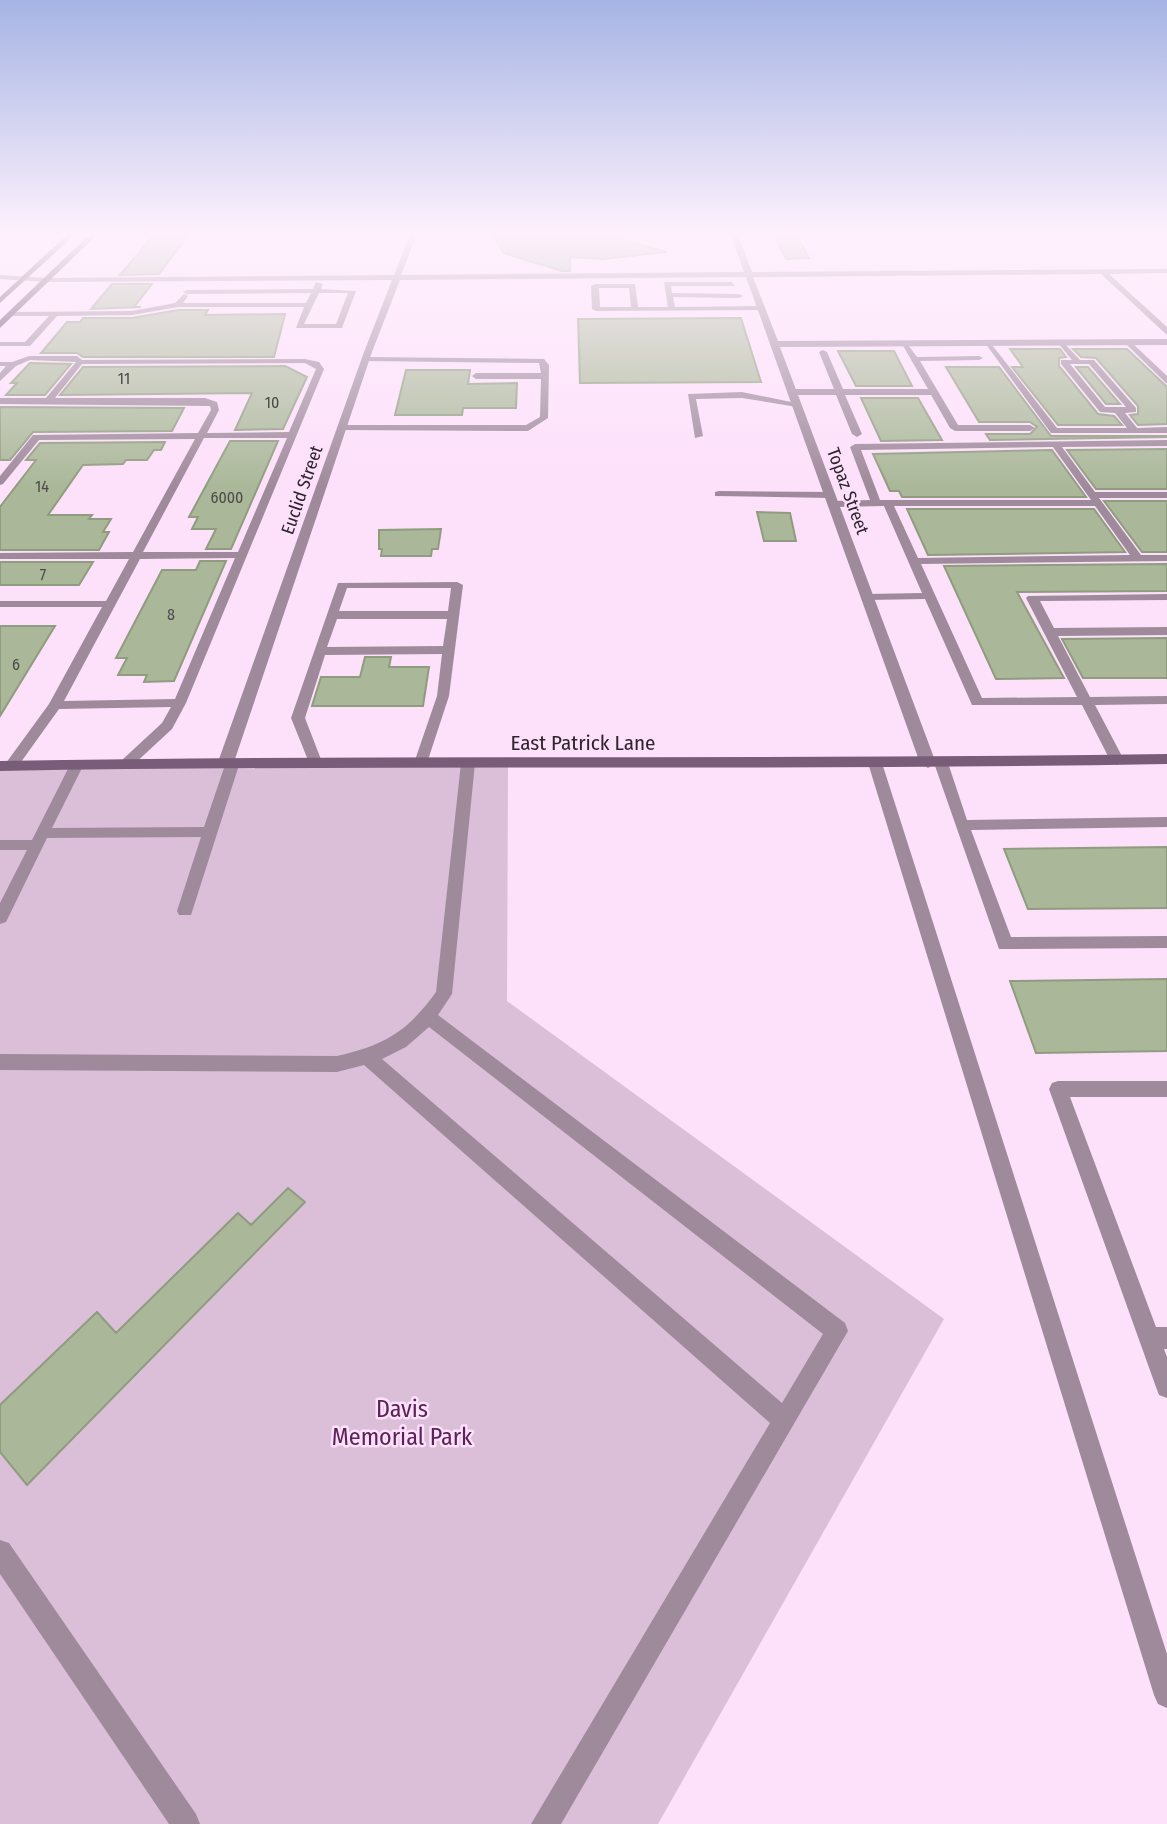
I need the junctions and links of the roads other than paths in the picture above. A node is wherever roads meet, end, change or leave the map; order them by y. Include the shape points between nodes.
1 (52, 317) edge
2 (303, 317) edge
3 (342, 317) edge
4 (382, 317) edge
5 (766, 317) edge
6 (1151, 317) edge
7 (1167, 332) edge
8 (1129, 342) junction
9 (1167, 342) edge
10 (989, 343) junction
11 (1062, 343) junction
12 (0, 344) edge
13 (776, 344) junction
14 (906, 344) junction
15 (822, 352) dead end
16 (979, 358) dead end
17 (366, 359) junction
18 (915, 359) junction
19 (80, 362) junction
20 (1078, 362) junction
21 (0, 364) edge
22 (13, 364) junction
23 (476, 376) dead end
24 (545, 376) junction
25 (0, 378) edge
26 (1167, 381) edge
27 (840, 392) junction
28 (934, 392) junction
29 (795, 398) junction
30 (0, 401) edge
31 (48, 402) junction
32 (1118, 410) junction
33 (342, 428) junction
34 (1030, 428) dead end
35 (1167, 430) edge
36 (1135, 431) junction
37 (858, 433) dead end
38 (292, 435) junction
39 (201, 436) junction
40 (698, 436) dead end
41 (1167, 443) edge
42 (1055, 444) junction
43 (0, 482) edge
44 (719, 494) dead end
45 (1167, 495) edge
46 (832, 499) junction
47 (1095, 499) junction
48 (882, 503) junction
49 (136, 555) junction
50 (242, 555) junction
51 (0, 556) edge
52 (1138, 558) junction
53 (1167, 558) edge
54 (914, 561) junction
55 (930, 596) junction
56 (868, 597) junction
57 (1167, 597) edge
58 (0, 604) edge
59 (110, 604) junction
60 (332, 615) junction
61 (454, 615) junction
62 (1167, 631) edge
63 (1050, 632) junction
64 (449, 650) junction
65 (320, 651) junction
66 (1167, 700) edge
67 (1086, 701) junction
68 (180, 704) junction
69 (55, 705) junction
70 (1167, 759) edge
71 (1117, 760) junction
72 (229, 762) junction
73 (315, 762) junction
74 (421, 763) junction
75 (935, 763) junction
76 (127, 764) junction
77 (468, 764) junction
78 (875, 764) junction
79 (76, 765) junction
80 (5, 766) edge
81 (1167, 822) edge
82 (962, 825) junction
83 (210, 832) junction
84 (39, 839) junction
85 (0, 845) edge
86 (185, 911) dead end
87 (0, 918) edge
88 (1167, 942) edge
89 (428, 1017) junction
90 (368, 1057) junction
91 (0, 1062) edge
92 (1167, 1089) edge
93 (1158, 1338) edge
94 (1167, 1387) edge
95 (784, 1420) junction
96 (0, 1552) edge
97 (1167, 1695) edge
98 (186, 1824) edge
99 (545, 1824) edge

1 - 12 lane via 27,344
2 - 3 lane via 299,326 339,326
4 - 17 street, Euclid Street
5 - 13 street, Topaz Street
6 - 7 street
8 - 9 street
8 - 11 street
8 - 26 lane
10 - 11 street
10 - 14 street
10 - 36 lane via 1054,432
11 - 20 lane
13 - 14 street
13 - 29 street, Topaz Street
14 - 18 lane
15 - 27 lane
16 - 18 lane
17 - 24 lane via 529,359 541,361
17 - 33 street, Euclid Street
18 - 28 lane
19 - 22 lane via 77,358 29,358
19 - 31 lane
19 - 38 lane via 316,364 320,369
20 - 32 lane via 1065,362 1103,410
20 - 32 lane via 1091,362 1133,410
21 - 22 lane
22 - 25 lane
23 - 24 lane
24 - 33 lane via 544,418 528,428 491,424
27 - 28 lane
27 - 29 lane
27 - 37 lane
28 - 34 lane via 955,428
29 - 40 lane via 691,396
29 - 46 street, Topaz Street
30 - 31 lane
31 - 39 lane via 205,401 214,404 215,410
32 - 36 lane
33 - 72 street, Euclid Street
35 - 36 lane
38 - 39 lane
38 - 50 lane
39 - 43 lane via 36,437
39 - 49 lane
41 - 42 lane
42 - 47 lane
42 - 48 lane via 855,447
44 - 46 lane
45 - 47 lane
46 - 48 lane
46 - 56 street, Topaz Street
47 - 48 lane
47 - 52 lane
48 - 54 lane
49 - 50 lane
49 - 51 lane
49 - 59 lane
50 - 68 lane
52 - 53 lane
52 - 54 lane
54 - 55 lane
55 - 56 lane
55 - 67 lane via 977,702
56 - 75 street, Topaz Street
57 - 63 lane via 1032,598
58 - 59 lane
59 - 69 lane
60 - 61 lane
60 - 61 lane via 342,585 457,585
60 - 65 lane
61 - 64 lane
62 - 63 lane
63 - 67 lane
64 - 65 lane
64 - 74 lane via 443,696
65 - 73 lane via 298,718
66 - 67 lane
67 - 71 lane
68 - 69 lane
68 - 76 lane via 167,726
69 - 80 lane
70 - 71 main road, East Patrick Lane
71 - 75 main road, East Patrick Lane
72 - 73 main road, East Patrick Lane
72 - 76 main road, East Patrick Lane
72 - 83 lane
73 - 74 main road, East Patrick Lane
74 - 77 main road, East Patrick Lane
75 - 78 main road, East Patrick Lane
75 - 82 lane
76 - 79 main road, East Patrick Lane
77 - 78 main road, East Patrick Lane
77 - 89 lane via 444,994
78 - 97 lane
79 - 80 main road, East Patrick Lane
79 - 84 lane
81 - 82 lane
82 - 88 lane via 1005,944
83 - 84 lane
83 - 86 lane
84 - 85 lane
84 - 87 lane
89 - 90 lane via 407,1040
89 - 95 lane via 837,1331
90 - 91 lane via 337,1064
90 - 95 lane
92 - 93 lane via 1058,1090
93 - 94 lane
95 - 99 lane
96 - 98 lane

